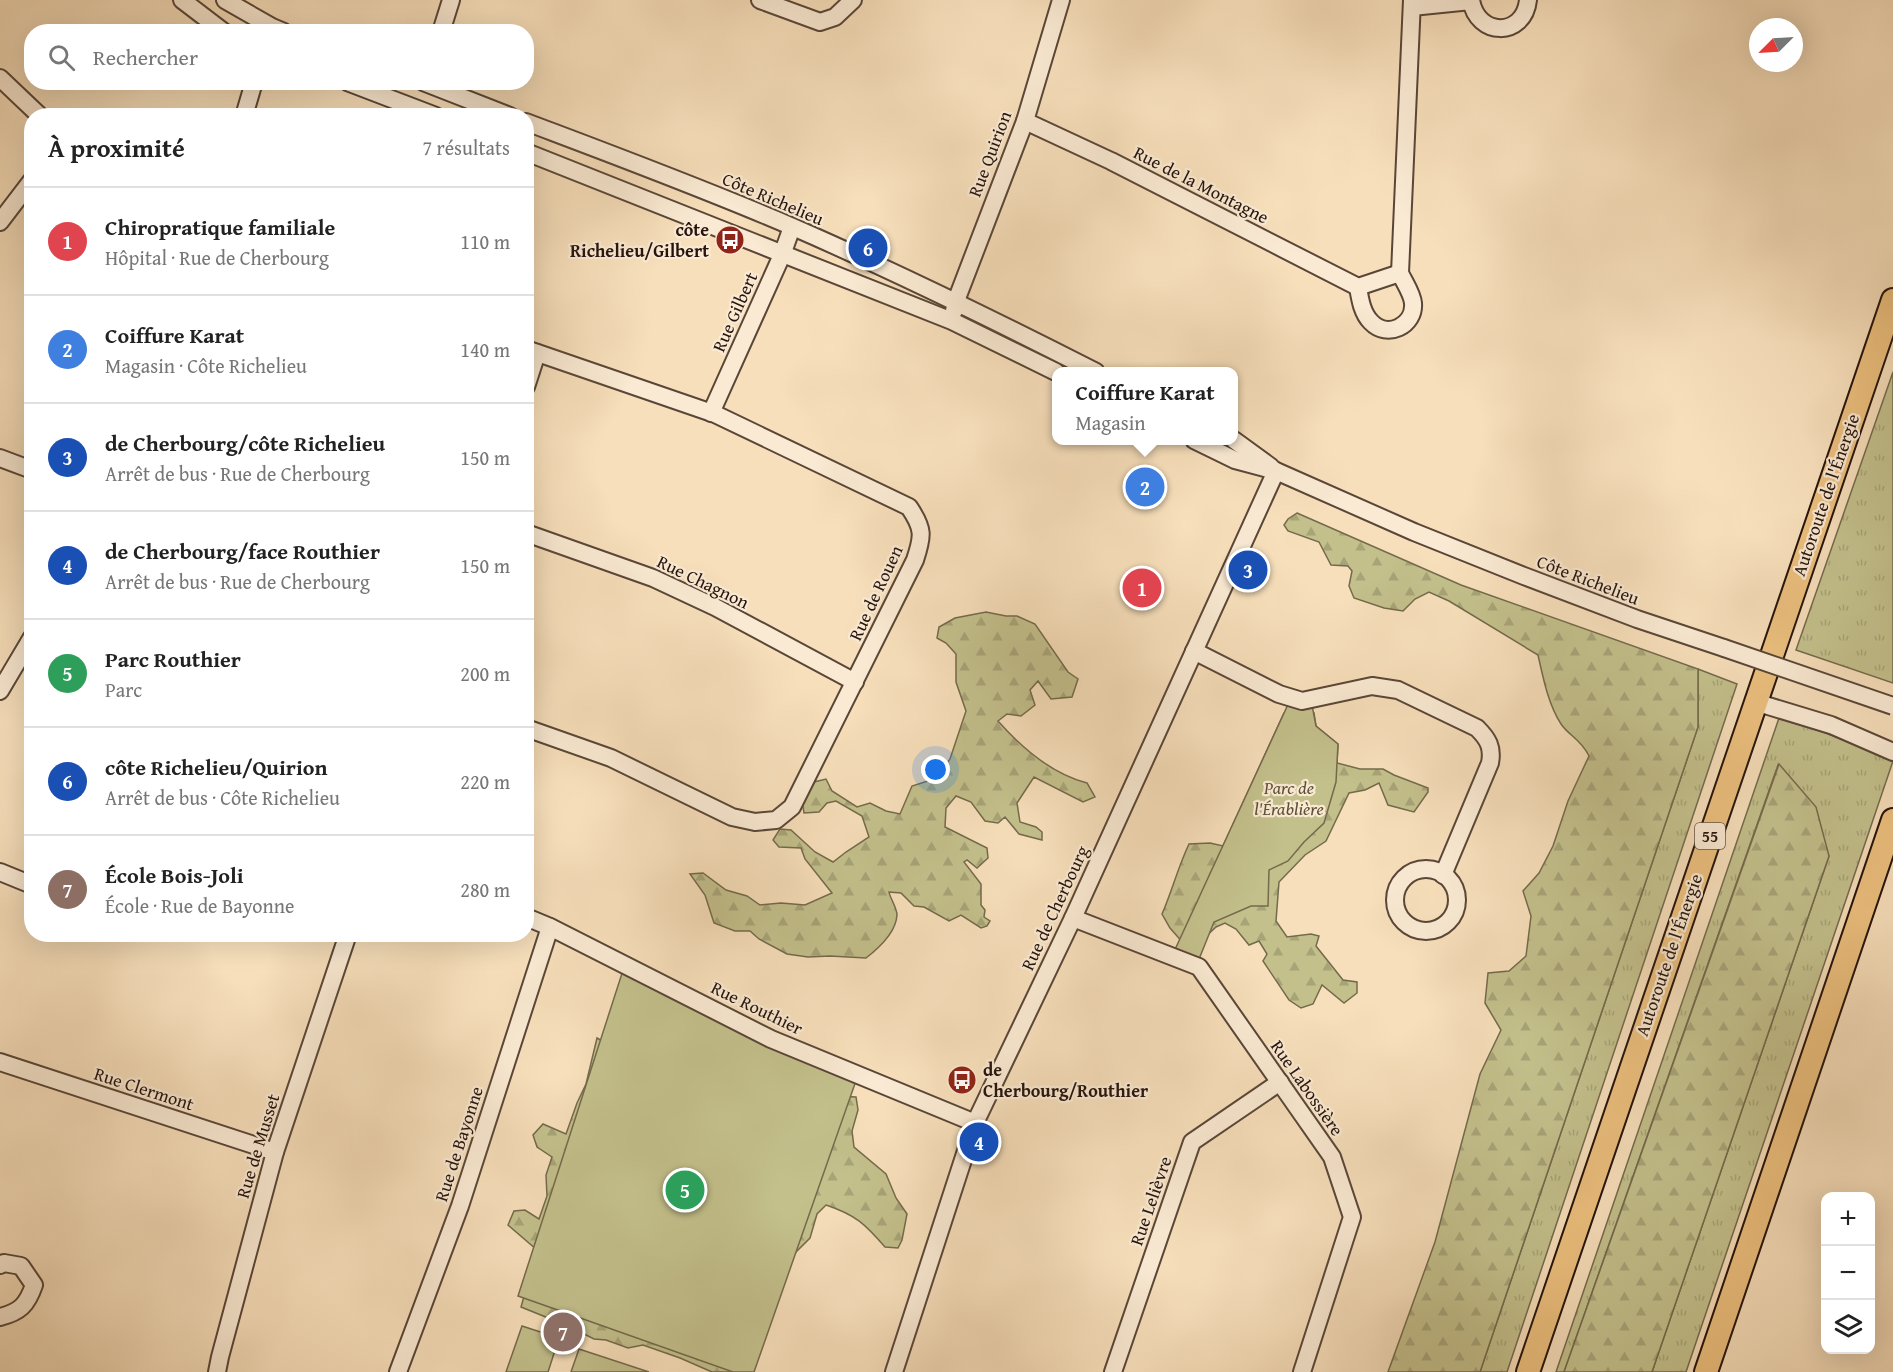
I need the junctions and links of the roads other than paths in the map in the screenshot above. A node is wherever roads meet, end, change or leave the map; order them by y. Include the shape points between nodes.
1 (182, 0) edge
2 (225, 0) edge
3 (452, 0) edge
4 (760, 0) edge
5 (853, 0) edge
6 (1061, 0) edge
7 (1528, 0) edge
8 (1471, 1) edge
9 (1412, 4) edge
10 (214, 24) edge
11 (265, 24) edge
12 (444, 24) edge
13 (0, 78) edge
14 (252, 90) edge
15 (369, 90) edge
16 (422, 90) edge
17 (442, 90) edge
18 (416, 107) joint
19 (32, 108) edge
20 (246, 108) edge
21 (489, 108) edge
22 (1025, 121) junction
23 (534, 125) edge
24 (534, 155) edge
25 (24, 190) edge
26 (0, 222) edge
27 (792, 227) junction
28 (782, 255) junction
29 (1400, 273) junction
30 (1358, 287) junction
31 (1893, 300) edge
32 (956, 301) junction
33 (952, 321) junction
34 (534, 352) edge
35 (1086, 367) edge
36 (1052, 370) edge
37 (711, 413) junction
38 (1238, 444) edge
39 (1203, 445) edge
40 (0, 458) edge
41 (24, 467) edge
42 (1276, 471) junction
43 (534, 536) edge
44 (24, 650) edge
45 (1194, 651) junction
46 (855, 682) junction
47 (0, 691) edge
48 (1755, 702) junction
49 (1893, 706) edge
50 (534, 731) edge
51 (1893, 752) edge
52 (1893, 820) edge
53 (0, 872) edge
54 (1443, 874) dead end
55 (24, 882) edge
56 (1073, 918) junction
57 (534, 920) edge
58 (550, 927) junction
59 (345, 942) edge
60 (0, 1062) edge
61 (1280, 1083) junction
62 (975, 1124) junction
63 (275, 1152) junction
64 (0, 1265) edge
65 (0, 1317) edge
66 (217, 1372) edge
67 (398, 1372) edge
68 (894, 1372) edge
69 (1113, 1372) edge
70 (1302, 1372) edge
71 (1528, 1372) edge
72 (1706, 1372) edge

1 - 10 street
2 - 11 street
3 - 12 street
4 - 5 street via 820,22 835,17
6 - 22 street, Rue Quirion
7 - 8 street via 1521,18 1505,28 1486,25 1478,19
8 - 9 street
9 - 29 street
13 - 19 street
14 - 20 street
15 - 18 street
16 - 18 street
17 - 21 street
22 - 30 street, Rue de la Montagne
22 - 32 street, Rue Quirion
23 - 27 street, Côte Richelieu
24 - 28 street
25 - 26 street
27 - 28 street, Rue Gilbert
27 - 32 street, Côte Richelieu
28 - 33 street
28 - 37 street, Rue Gilbert
29 - 30 street
29 - 30 street via 1414,304 1409,320 1395,329 1386,330 1371,323 1362,307
31 - 48 highway, Autoroute de l'Énergie / 55
32 - 33 street, Rue Quirion
32 - 35 street, Côte Richelieu
33 - 36 street
34 - 37 street, Rue de Rouen
37 - 46 street, Rue de Rouen via 909,507 919,521 922,538 915,560
38 - 42 street, Côte Richelieu
39 - 42 street, Côte Richelieu via 1235,460
40 - 41 street
42 - 45 street, Rue de Cherbourg
42 - 49 street, Côte Richelieu, bridge via 1524,576 1637,619
43 - 46 street, Rue Chagnon via 653,578
44 - 47 street
45 - 54 street via 1279,694 1302,701 1372,686 1398,690 1477,728 1492,750 1490,763
45 - 56 street, Rue de Cherbourg
46 - 50 street, Rue de Rouen via 792,807 776,820 755,822 732,817 611,758
48 - 51 street via 1831,725
48 - 71 highway, Autoroute de l'Énergie / 55
52 - 72 highway
53 - 55 street
56 - 61 street, Rue Labossière via 1199,967
56 - 62 street, Rue de Cherbourg
57 - 58 street, Rue Routhier
58 - 62 street, Rue Routhier via 771,1039
58 - 67 street, Rue de Bayonne via 460,1206
59 - 63 street, Rue de Musset
60 - 63 street, Rue Clermont
61 - 69 street, Rue Lelièvre via 1192,1142
61 - 70 street, Rue Labossière via 1332,1157 1352,1217
62 - 68 street, Rue de Cherbourg
63 - 66 street, Rue de Musset
64 - 65 street via 21,1266 34,1285 29,1301

